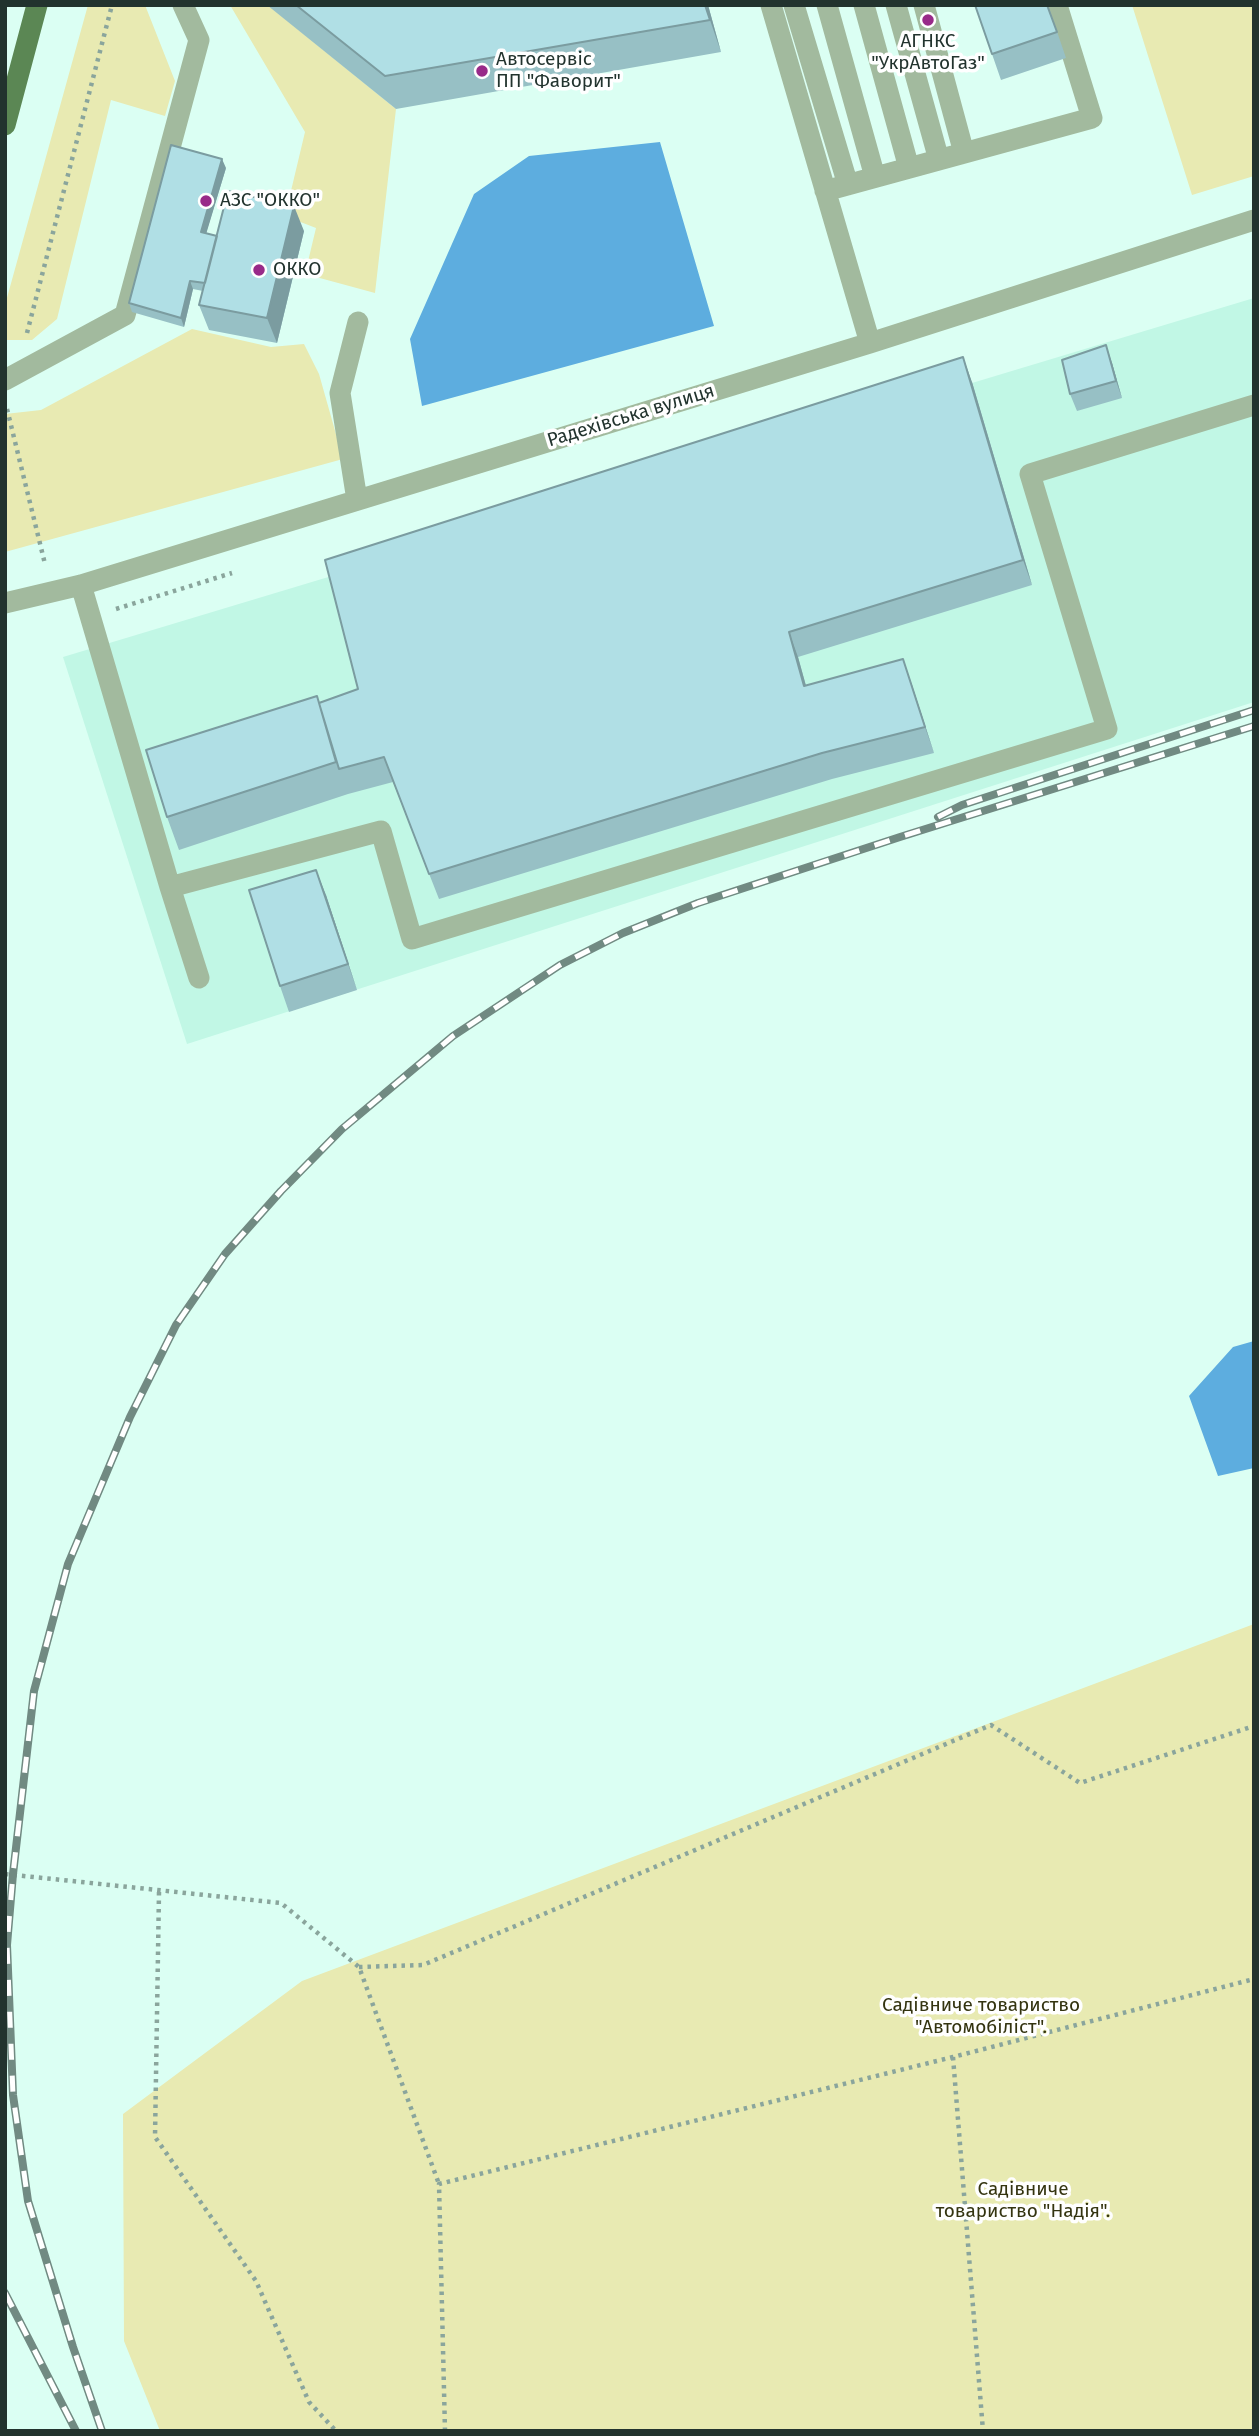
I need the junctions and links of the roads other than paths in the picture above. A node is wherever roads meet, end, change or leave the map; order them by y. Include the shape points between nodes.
1 (37, 5) edge
2 (184, 5) edge
3 (771, 5) edge
4 (794, 5) edge
5 (827, 5) edge
6 (864, 5) edge
7 (896, 5) edge
8 (923, 5) edge
9 (1057, 5) edge
10 (12, 73) edge
11 (5, 125) edge
12 (964, 153) junction
13 (939, 160) junction
14 (909, 168) junction
15 (875, 177) junction
16 (848, 185) junction
17 (825, 191) junction
18 (1254, 220) edge
19 (358, 322) dead end
20 (870, 343) junction
21 (11, 377) edge
22 (1254, 405) edge
23 (357, 500) junction
24 (81, 585) junction
25 (5, 603) edge
26 (170, 887) junction
27 (199, 978) dead end

1 - 10 main road
2 - 21 street via 199,40 125,315
3 - 17 street
4 - 16 street
5 - 15 street
6 - 14 street
7 - 13 street
8 - 12 street
9 - 12 street via 1092,118
10 - 11 main road
12 - 13 street
13 - 14 street
14 - 15 street
15 - 16 street
16 - 17 street
17 - 20 street
18 - 20 street, Радехівська вулиця
19 - 23 street via 340,393
20 - 23 street, Радехівська вулиця
22 - 26 street via 1030,474 1107,729 412,939 381,831
23 - 24 street, Радехівська вулиця
24 - 25 street, Радехівська вулиця
24 - 26 street
26 - 27 street

